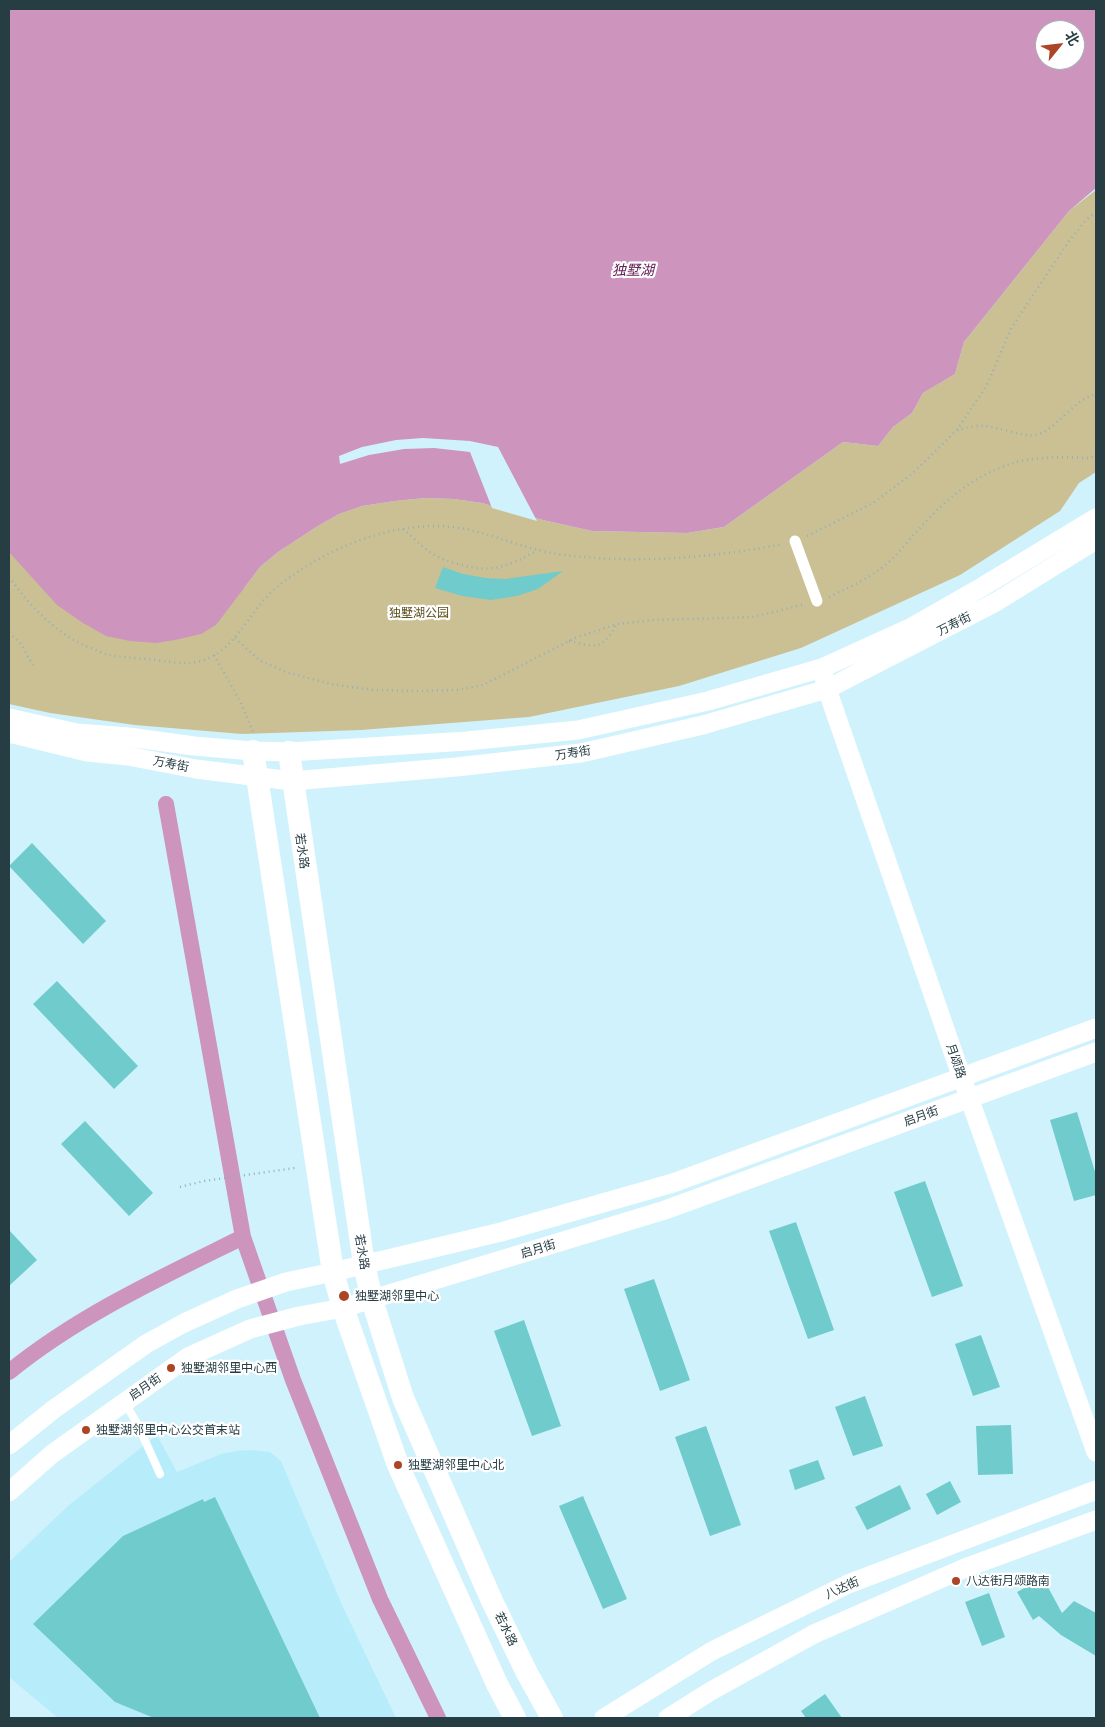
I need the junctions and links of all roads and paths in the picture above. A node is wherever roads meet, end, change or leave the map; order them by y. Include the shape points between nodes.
1 (1096, 212) edge
2 (1096, 394) edge
3 (956, 430) junction
4 (1096, 455) edge
5 (1096, 518) edge
6 (403, 529) junction
7 (1096, 540) edge
8 (794, 541) junction
9 (539, 550) junction
10 (9, 577) edge
11 (817, 601) junction
12 (617, 624) junction
13 (9, 633) edge
14 (235, 638) junction
15 (569, 641) junction
16 (214, 655) junction
17 (34, 667) dead end
18 (822, 668) junction
19 (826, 689) junction
20 (9, 718) edge
21 (9, 733) edge
22 (256, 751) junction
23 (289, 752) junction
24 (257, 778) junction
25 (292, 781) junction
26 (1096, 1028) edge
27 (1096, 1052) edge
28 (962, 1078) junction
29 (970, 1098) junction
30 (295, 1168) dead end
31 (180, 1187) dead end
32 (364, 1264) junction
33 (333, 1272) junction
34 (372, 1300) junction
35 (343, 1308) junction
36 (124, 1402) junction
37 (9, 1445) edge
38 (1096, 1452) edge
39 (160, 1474) dead end
40 (1096, 1490) edge
41 (9, 1492) edge
42 (1096, 1520) edge
43 (515, 1718) edge
44 (552, 1718) edge
45 (604, 1718) edge
46 (668, 1718) edge

1 - 3 path via 1070,241 1011,329 987,385
2 - 3 path via 1075,405 1038,435 982,426
3 - 8 path via 913,473 873,504
4 - 11 path via 1012,463 982,476 953,494 889,562 863,582
5 - 18 street, 万寿街 via 910,628
6 - 9 path via 437,526 465,529
6 - 9 path via 433,554 470,568 500,568
6 - 14 path via 340,548 308,564 275,588
7 - 19 street, 万寿街 via 996,602
8 - 9 path via 685,558 624,560
8 - 11 street
10 - 16 path via 52,626 107,655 186,663 204,661
11 - 12 path via 754,617
12 - 15 path
12 - 15 path via 608,639 598,646
13 - 17 path via 19,641
14 - 15 path via 259,660 286,672 331,684 373,690 418,691 457,690 482,685
14 - 16 path via 222,652
16 - 22 path via 252,728
18 - 19 street, 月颂路
18 - 23 street, 万寿街 via 708,702 578,730 467,741
19 - 25 street, 万寿街 via 703,725 581,753
19 - 28 street, 月颂路
20 - 22 street, 万寿街 via 77,733
21 - 24 street, 万寿街 via 87,752
22 - 23 street, 万寿街
22 - 24 main road
23 - 25 main road, 若水路
24 - 25 street, 万寿街
24 - 33 main road
25 - 32 main road, 若水路
26 - 28 street, 启月街
27 - 29 street, 启月街
28 - 29 street, 月颂路
28 - 32 street, 启月街 via 673,1183 501,1232
29 - 34 street, 启月街 via 665,1210
29 - 38 street, 月颂路
30 - 31 path
32 - 33 street, 启月街
32 - 34 main road, 若水路
33 - 35 main road
33 - 37 street, 启月街 via 286,1282 237,1299 184,1323 146,1344
34 - 35 street, 启月街
34 - 44 main road, 若水路 via 403,1398 492,1601
35 - 36 street, 启月街 via 250,1330 188,1357
35 - 43 main road via 398,1465
36 - 39 lane
36 - 41 street, 启月街 via 52,1454
40 - 45 street, 八达街 via 848,1584 712,1651
42 - 46 street via 965,1568 814,1634

